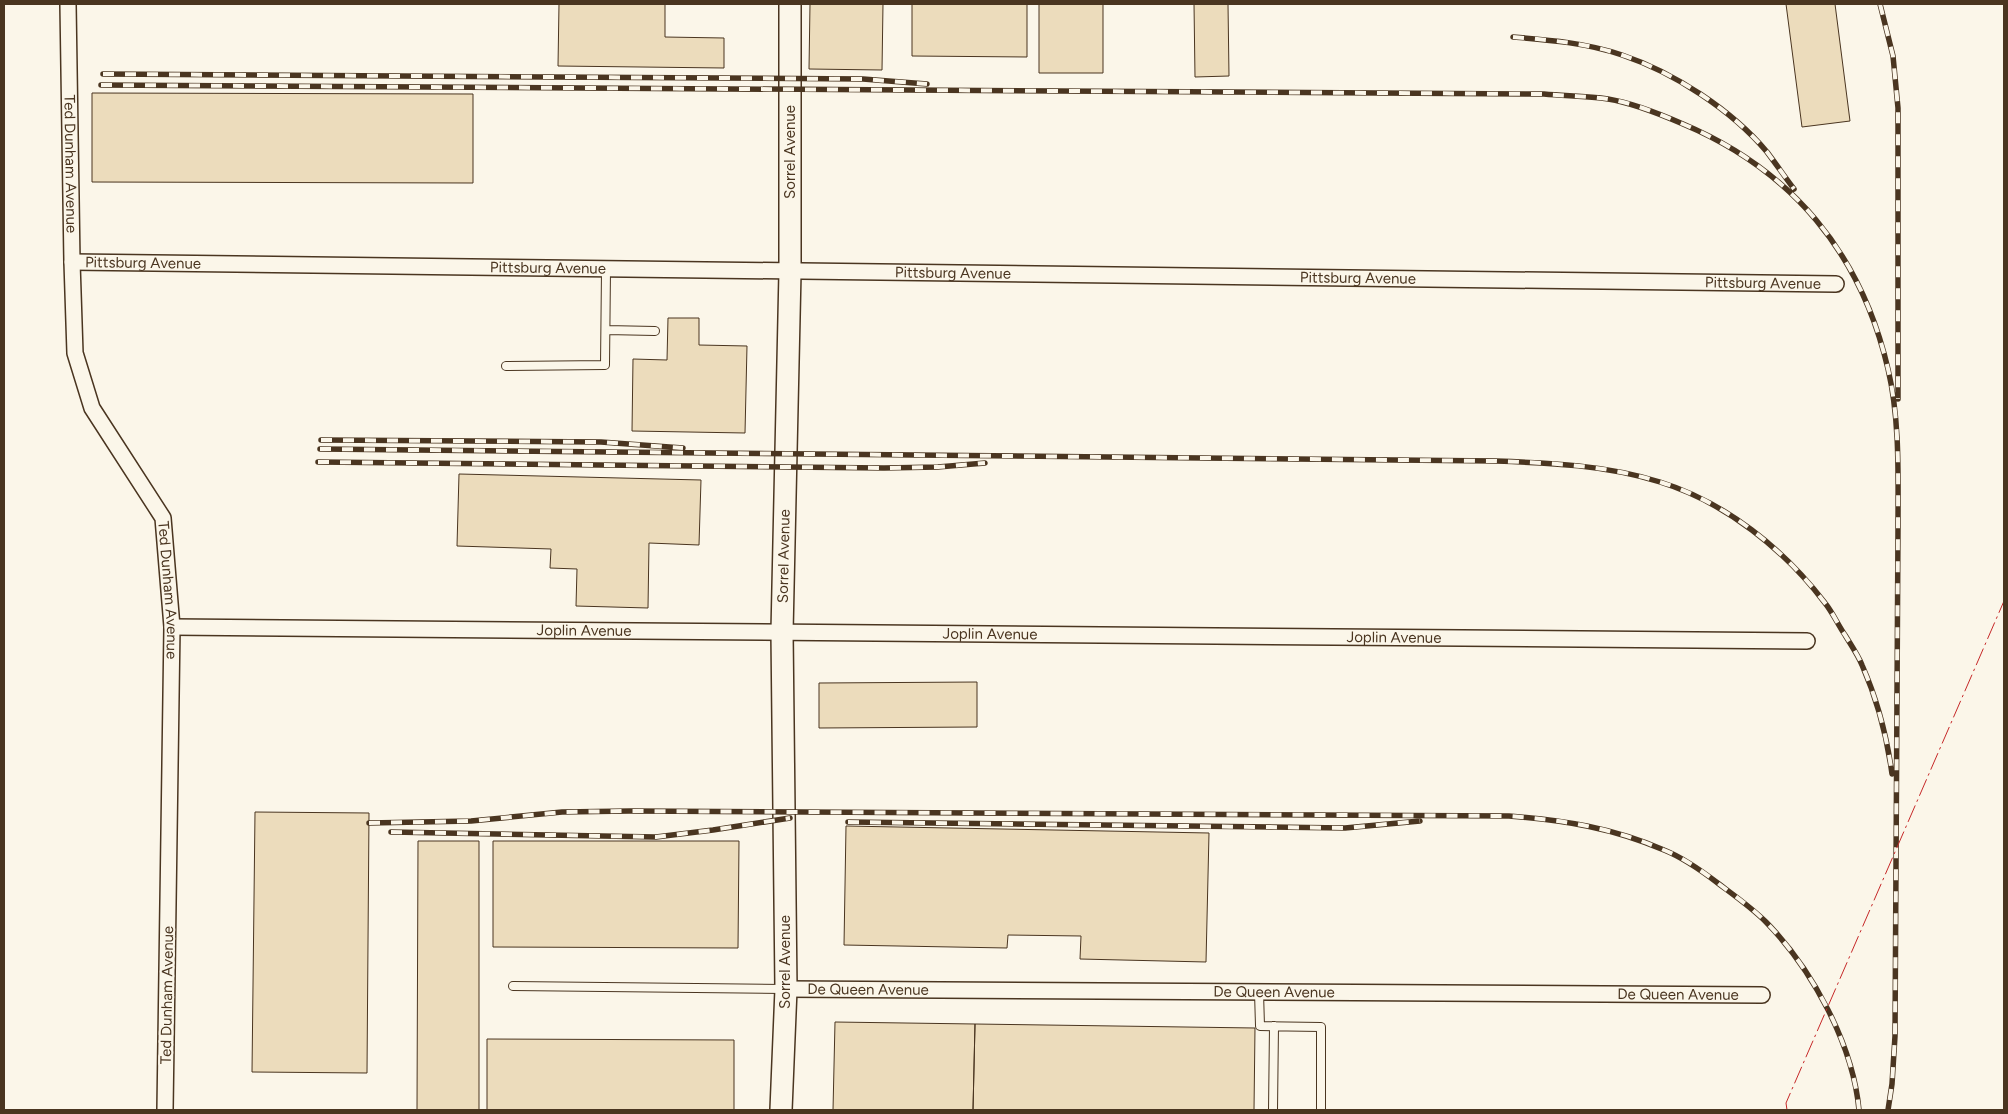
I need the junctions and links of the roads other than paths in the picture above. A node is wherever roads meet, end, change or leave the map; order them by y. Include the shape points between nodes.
1 (68, 4) edge
2 (790, 4) edge
3 (72, 262) junction
4 (606, 270) junction
5 (790, 272) junction
6 (1836, 284) dead end
7 (606, 330) junction
8 (655, 331) dead end
9 (506, 366) dead end
10 (172, 627) junction
11 (782, 632) junction
12 (1807, 641) dead end
13 (513, 986) dead end
14 (786, 989) junction
15 (1259, 992) junction
16 (1762, 995) dead end
17 (1274, 1026) junction
18 (165, 1110) edge
19 (781, 1110) edge
20 (1273, 1110) edge
21 (1321, 1110) edge

1 - 3 street, Ted Dunham Avenue
2 - 5 street, Sorrel Avenue
3 - 4 street, Pittsburg Avenue
3 - 10 street, Ted Dunham Avenue via 75,354 92,408 163,518
4 - 5 street, Pittsburg Avenue
4 - 7 lane
5 - 6 street, Pittsburg Avenue
5 - 11 street, Sorrel Avenue
7 - 8 lane
7 - 9 lane via 605,366
10 - 11 street, Joplin Avenue
10 - 18 street, Ted Dunham Avenue
11 - 12 street, Joplin Avenue
11 - 14 street, Sorrel Avenue
13 - 14 lane
14 - 15 street, De Queen Avenue
14 - 19 street, Sorrel Avenue
15 - 16 street, De Queen Avenue
15 - 17 lane via 1260,1026
17 - 20 lane
17 - 21 lane via 1321,1027

